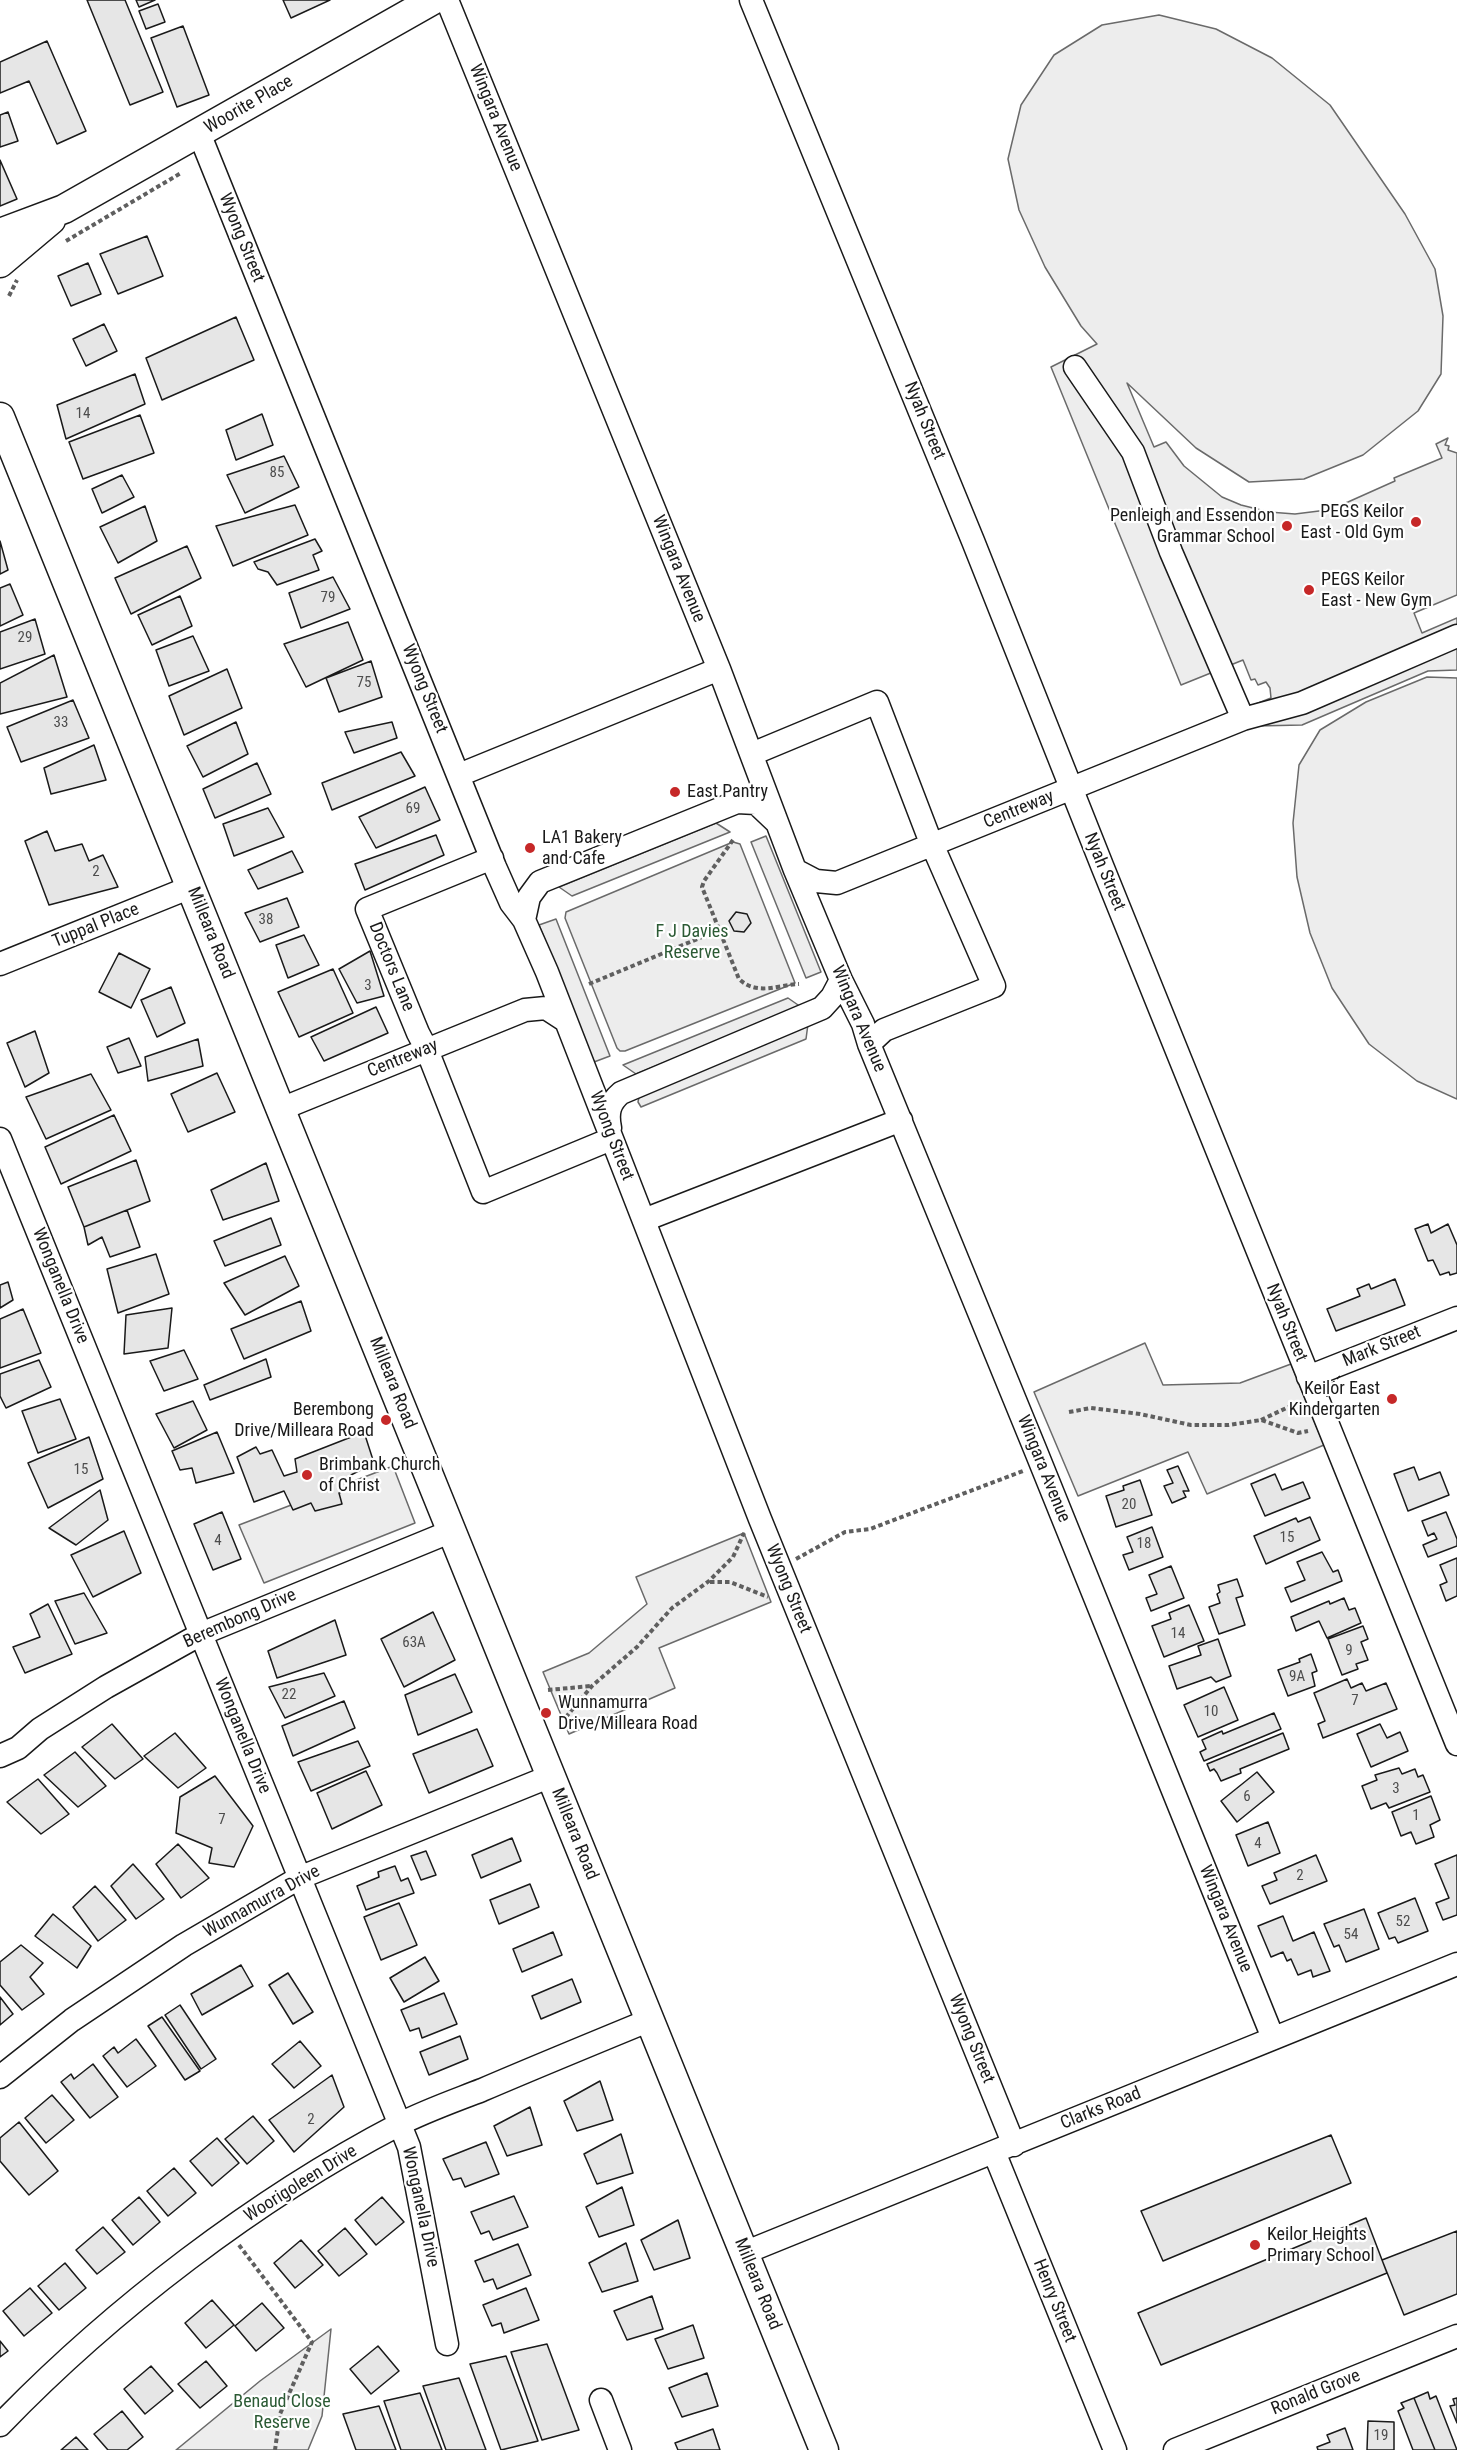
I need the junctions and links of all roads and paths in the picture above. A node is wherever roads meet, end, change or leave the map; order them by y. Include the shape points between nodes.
1 (433, 0) edge
2 (447, 0) edge
3 (751, 0) edge
4 (199, 133) junction
5 (187, 169) dead end
6 (64, 209) junction
7 (0, 233) edge
8 (61, 244) dead end
9 (11, 268) edge
10 (9, 296) dead end
11 (1075, 367) dead end
12 (0, 417) edge
13 (1457, 636) edge
14 (718, 669) junction
15 (1243, 719) junction
16 (752, 753) junction
17 (459, 775) junction
18 (1071, 788) junction
19 (743, 800) junction
20 (775, 821) junction
21 (733, 840) dead end
22 (932, 844) junction
23 (492, 858) junction
24 (795, 870) junction
25 (540, 882) junction
26 (837, 884) junction
27 (191, 887) junction
28 (524, 920) junction
29 (818, 922) junction
30 (719, 930) junction
31 (0, 964) edge
32 (547, 972) junction
33 (841, 980) junction
34 (589, 984) dead end
35 (799, 984) dead end
36 (822, 1008) junction
37 (525, 1010) junction
38 (566, 1021) junction
39 (869, 1044) junction
40 (427, 1050) junction
41 (588, 1076) junction
42 (630, 1087) junction
43 (281, 1108) junction
44 (901, 1120) junction
45 (0, 1139) edge
46 (611, 1139) junction
47 (645, 1220) junction
48 (1457, 1318) edge
49 (1308, 1377) junction
50 (1298, 1402) dead end
51 (1069, 1412) dead end
52 (1262, 1420) junction
53 (1309, 1431) dead end
54 (1022, 1471) dead end
55 (452, 1531) junction
56 (745, 1532) dead end
57 (796, 1559) dead end
58 (709, 1581) junction
59 (772, 1598) dead end
60 (201, 1634) junction
61 (592, 1686) junction
62 (548, 1690) dead end
63 (561, 1723) dead end
64 (40, 1729) junction
65 (0, 1742) edge
66 (1457, 1744) edge
67 (0, 1756) edge
68 (551, 1776) junction
69 (300, 1878) junction
70 (1457, 1964) edge
71 (650, 2020) junction
72 (1273, 2038) junction
73 (0, 2077) edge
74 (400, 2124) junction
75 (1004, 2148) junction
76 (242, 2248) dead end
77 (744, 2253) junction
78 (1457, 2336) edge
79 (447, 2344) dead end
80 (601, 2400) dead end
81 (0, 2425) edge
82 (275, 2450) edge
83 (620, 2450) edge
84 (824, 2450) edge
85 (1115, 2450) edge
86 (1176, 2450) edge

1 - 4 main road, Woorite Place
2 - 14 street, Wingara Avenue
3 - 18 street, Nyah Street
4 - 6 main road, Woorite Place
4 - 17 street, Wyong Street
5 - 8 path
6 - 7 main road, Woorite Place
6 - 9 main road, Woorite Place
9 - 10 path
11 - 15 street via 1132,452
12 - 27 main road, Milleara Road
13 - 15 street, Centreway via 1302,703
14 - 16 street, Wingara Avenue
14 - 17 street
15 - 18 street, Centreway
16 - 19 street via 749,788
16 - 20 street, Wingara Avenue
16 - 22 street via 877,702
17 - 23 street, Wyong Street
18 - 22 street, Centreway
18 - 49 street, Nyah Street
19 - 20 street via 756,803
19 - 25 street
20 - 24 street, Wingara Avenue
21 - 30 path via 702,887
22 - 26 street, Centreway
22 - 39 street via 994,986 884,1030
23 - 25 street via 521,881
23 - 28 street, Wyong Street via 510,903
23 - 40 street, Doctors Lane via 367,909
24 - 26 street via 816,881
24 - 29 street, Wingara Avenue
25 - 28 street via 529,897
26 - 29 street
27 - 31 street, Tuppal Place
27 - 43 main road, Milleara Road
28 - 32 street, Wyong Street
29 - 33 street, Wingara Avenue
30 - 34 path
30 - 35 path via 739,979 745,984 758,989
32 - 37 street via 541,993
32 - 38 street, Wyong Street
33 - 36 street
33 - 39 street, Wingara Avenue via 864,1024
36 - 39 street via 840,1013 854,1023
36 - 42 street
37 - 38 street, Centreway via 546,1008
37 - 40 street, Centreway
38 - 41 street, Wyong Street
39 - 44 street, Wingara Avenue
40 - 43 street, Centreway
40 - 46 street via 483,1192
41 - 42 street via 608,1089
41 - 46 street, Wyong Street
42 - 46 street via 610,1106 607,1116
43 - 55 main road, Milleara Road
44 - 47 street
44 - 72 street, Wingara Avenue
45 - 60 street, Wonganella Drive
46 - 47 street, Wyong Street
47 - 75 street, Wyong Street
48 - 49 street, Mark Street
49 - 66 street, Nyah Street
50 - 52 path
51 - 52 path via 1091,1408 1140,1413 1191,1425
52 - 53 path via 1298,1433
54 - 57 path via 870,1529 845,1532
55 - 60 street, Berembong Drive
55 - 68 main road, Milleara Road
56 - 58 path via 733,1557
58 - 59 path via 730,1582
58 - 61 path via 672,1608 637,1647
60 - 64 street, Berembong Drive
60 - 69 street, Wonganella Drive
61 - 62 path
61 - 63 path
64 - 65 street, Berembong Drive
64 - 67 street, Berembong Drive via 18,1748
68 - 69 street, Wunnamurra Drive
68 - 71 main road, Milleara Road
69 - 73 street, Wunnamurra Drive via 184,1945 72,2020
69 - 74 street, Wonganella Drive
70 - 72 street, Clarks Road
71 - 74 street, Woorigoleen Drive
71 - 77 main road, Milleara Road
72 - 75 street, Clarks Road
74 - 79 street, Wonganella Drive via 410,2147
74 - 81 street, Woorigoleen Drive via 263,2205 183,2264 102,2330
75 - 77 street, Clarks Road
75 - 85 street, Henry Street
76 - 82 path via 312,2342 280,2414
77 - 84 main road, Milleara Road
78 - 86 street, Ronald Grove
80 - 83 street

